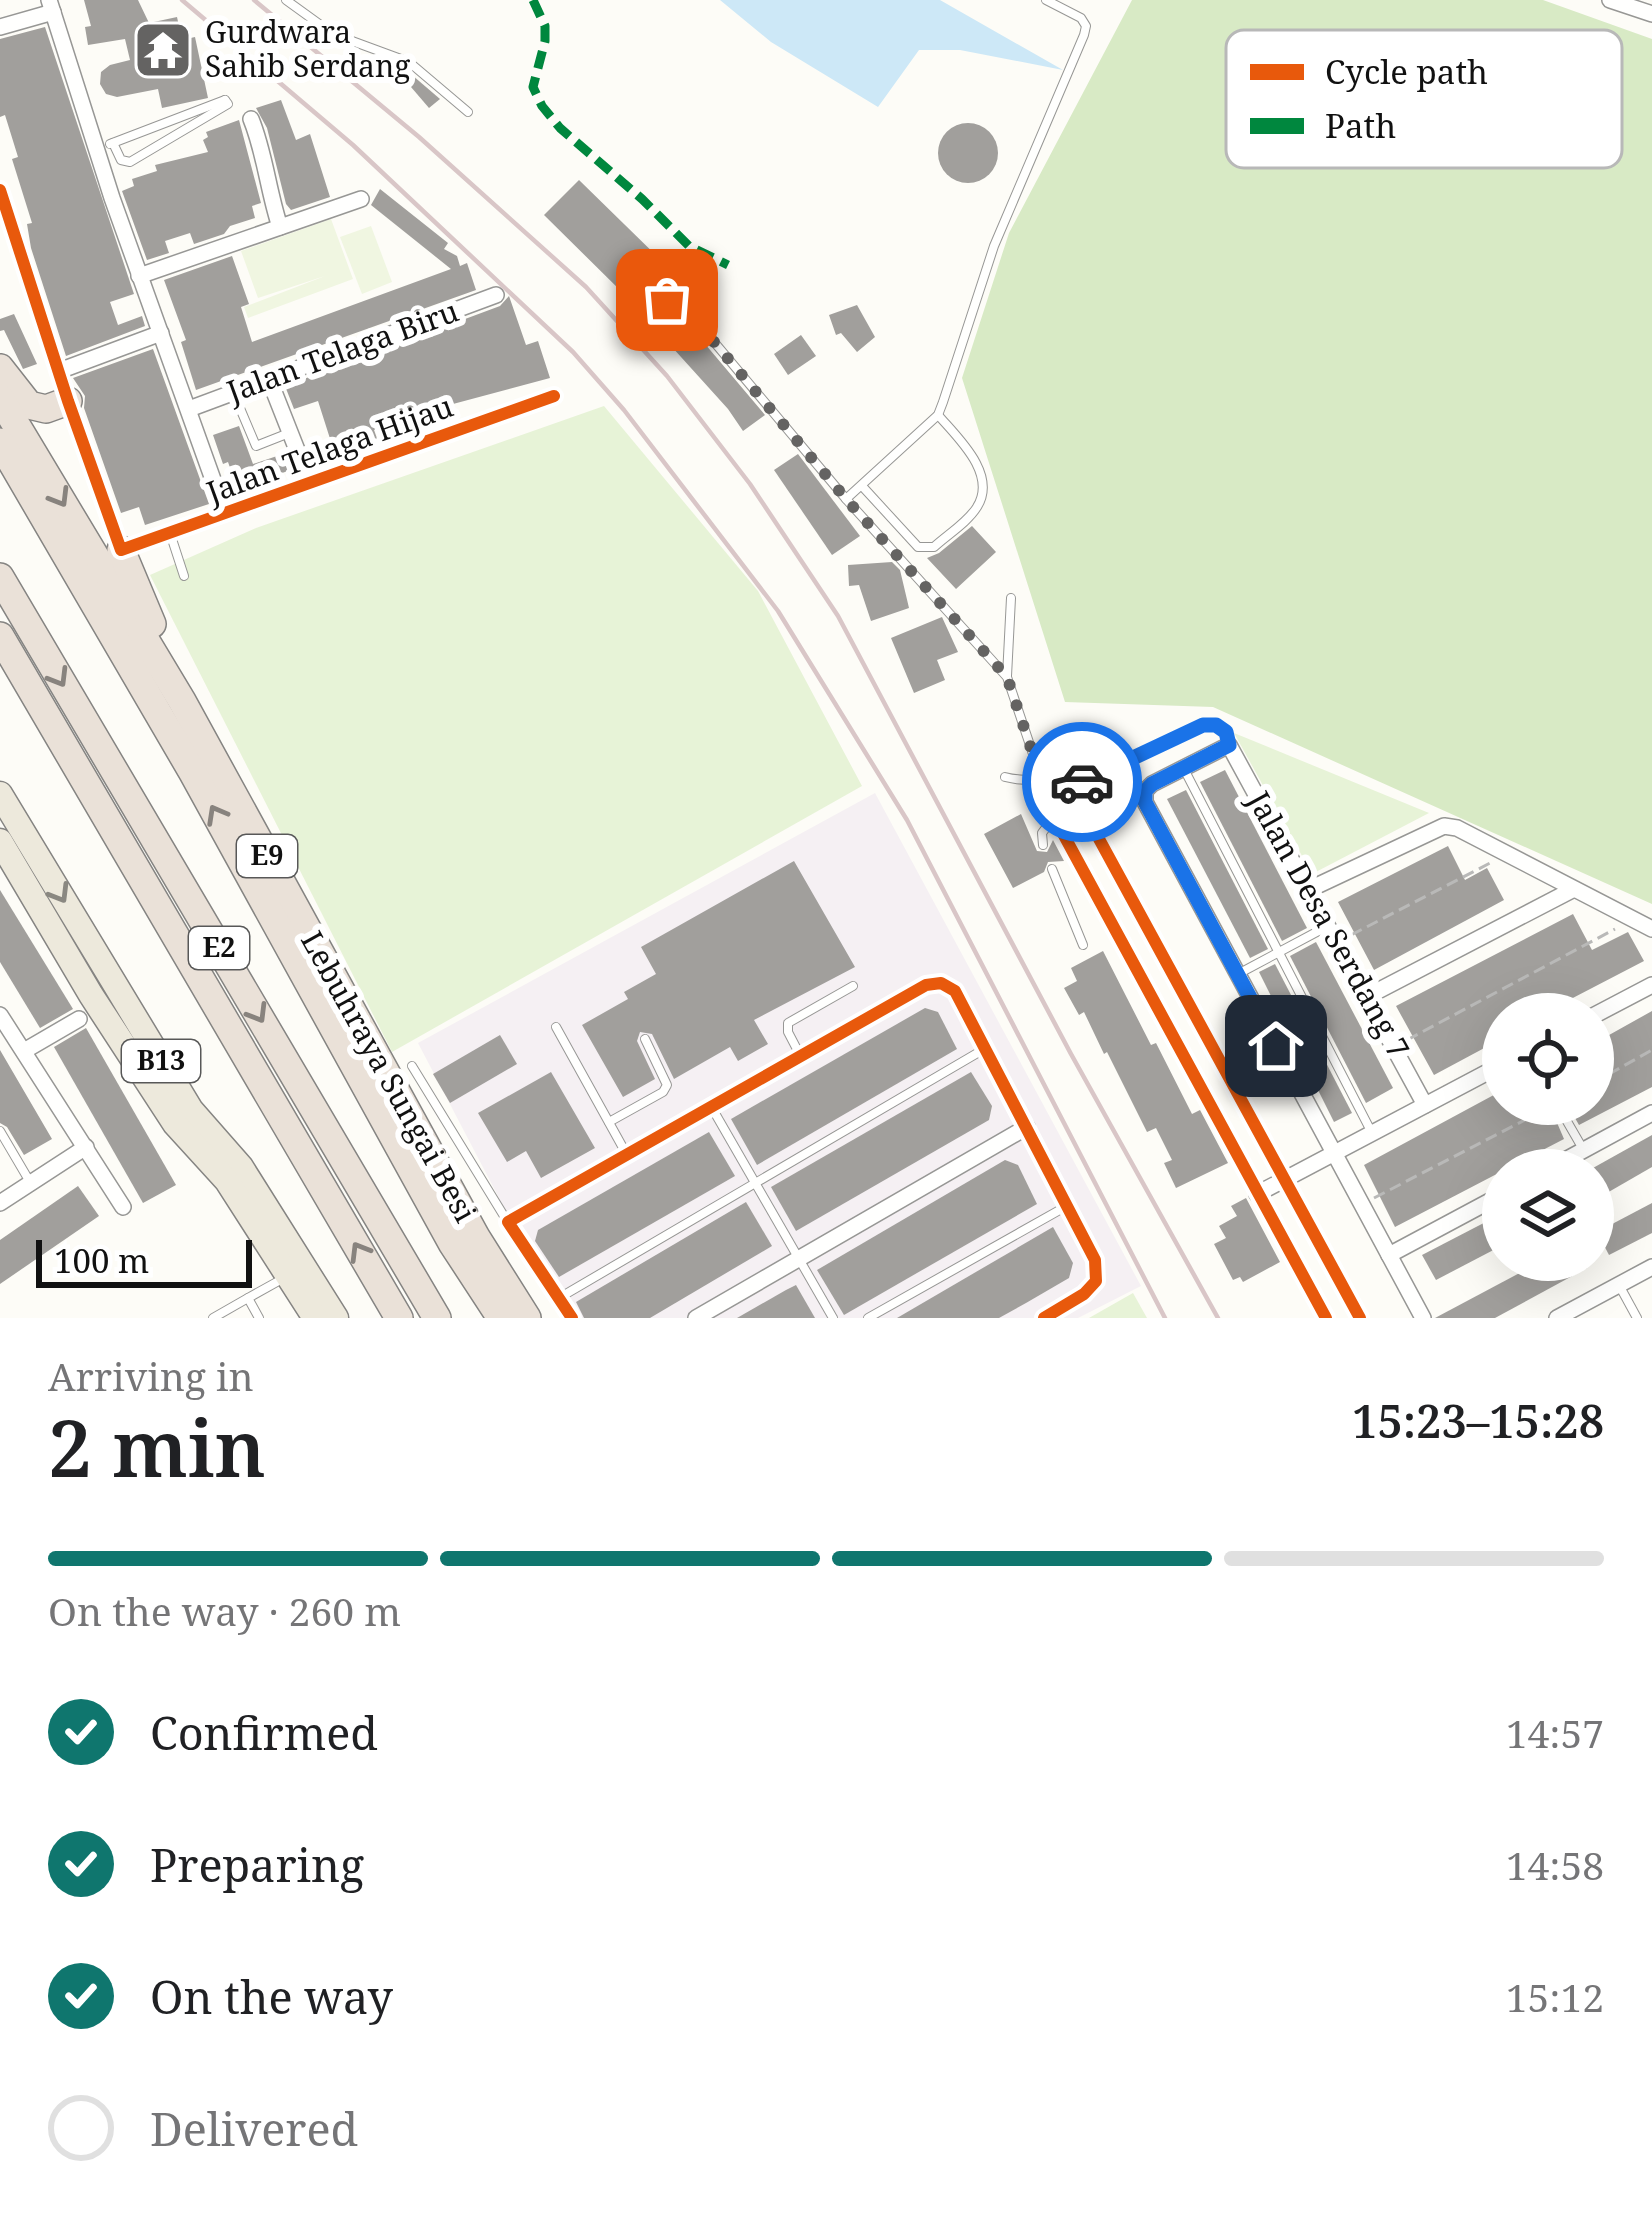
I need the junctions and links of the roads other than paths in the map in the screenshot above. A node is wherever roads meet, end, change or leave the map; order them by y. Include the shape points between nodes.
1 (286, 0) edge
2 (1046, 0) edge
3 (1623, 2) edge
4 (51, 6) edge
5 (1652, 14) edge
6 (0, 27) edge
7 (468, 112) dead end
8 (251, 119) dead end
9 (105, 146) junction
10 (0, 190) edge
11 (361, 199) dead end
12 (280, 227) junction
13 (139, 276) junction
14 (651, 286) dead end
15 (496, 295) dead end
16 (161, 333) junction
17 (0, 368) edge
18 (59, 371) junction
19 (269, 379) junction
20 (233, 392) junction
21 (554, 396) dead end
22 (0, 398) edge
23 (68, 400) junction
24 (190, 409) junction
25 (938, 415) junction
26 (290, 433) junction
27 (0, 442) edge
28 (310, 483) junction
29 (862, 486) junction
30 (846, 499) junction
31 (225, 513) junction
32 (170, 532) junction
33 (122, 550) junction
34 (184, 576) dead end
35 (0, 577) edge
36 (1011, 598) dead end
37 (0, 636) edge
38 (1007, 677) junction
39 (182, 701) junction
40 (1229, 745) junction
41 (1065, 752) dead end
42 (1183, 768) junction
43 (1043, 776) junction
44 (1005, 777) dead end
45 (0, 794) edge
46 (1056, 795) junction
47 (1080, 803) junction
48 (1054, 817) junction
49 (0, 841) edge
50 (1043, 844) dead end
51 (1052, 869) dead end
52 (1310, 889) junction
53 (1572, 890) junction
54 (1330, 925) junction
55 (1652, 929) edge
56 (1083, 945) dead end
57 (1279, 952) junction
58 (1237, 974) junction
59 (853, 986) dead end
60 (1652, 986) edge
61 (1368, 996) junction
62 (1614, 1005) edge
63 (79, 1019) dead end
64 (1, 1021) edge
65 (556, 1027) dead end
66 (645, 1039) dead end
67 (986, 1048) junction
68 (24, 1051) junction
69 (801, 1056) junction
70 (412, 1066) dead end
71 (1482, 1075) edge
72 (1425, 1105) junction
73 (712, 1108) junction
74 (1652, 1113) edge
75 (609, 1122) junction
76 (1027, 1127) junction
77 (0, 1131) edge
78 (1372, 1133) junction
79 (86, 1147) junction
80 (1585, 1149) edge
81 (1338, 1151) junction
82 (628, 1156) junction
83 (1286, 1178) junction
84 (31, 1183) junction
85 (755, 1184) junction
86 (1257, 1194) junction
87 (0, 1203) edge
88 (1068, 1205) junction
89 (1482, 1205) edge
90 (123, 1208) dead end
91 (508, 1222) junction
92 (1389, 1255) junction
93 (799, 1259) junction
94 (1652, 1267) edge
95 (296, 1271) junction
96 (1619, 1285) junction
97 (248, 1298) junction
98 (558, 1298) junction
99 (213, 1318) edge
100 (259, 1318) edge
101 (314, 1318) edge
102 (336, 1318) edge
103 (399, 1318) edge
104 (437, 1318) edge
105 (501, 1318) edge
106 (527, 1318) edge
107 (572, 1318) edge
108 (696, 1318) edge
109 (832, 1318) edge
110 (868, 1318) edge
111 (1044, 1318) edge
112 (1325, 1318) edge
113 (1360, 1318) edge
114 (1423, 1318) edge
115 (1557, 1318) edge
116 (1637, 1318) edge

1 - 7 lane via 333,34 409,62
2 - 25 lane via 1086,26 994,246
3 - 5 street
4 - 6 street
4 - 9 street, Jalan Telaga Hijau
8 - 12 street
9 - 9 lane via 225,100 229,102 130,162
9 - 13 street, Jalan Telaga Hijau
10 - 18 street
11 - 12 street
12 - 13 street
13 - 16 street, Jalan Telaga Hijau
14 - 30 lane via 683,305
15 - 19 street, Jalan Telaga Biru
16 - 18 street
16 - 24 street, Jalan Telaga Hijau
17 - 23 highway via 29,405 46,409
18 - 23 street
19 - 20 street, Jalan Telaga Biru
19 - 26 street
20 - 24 street, Jalan Telaga Biru
20 - 26 lane via 256,446
21 - 28 street, Jalan Telaga Hijau
22 -> 39 highway, Lebuhraya Sungai Besi / E9
23 - 33 street
24 - 31 street, Jalan Telaga Hijau
25 - 29 lane
25 - 29 lane via 974,457 976,508 926,549
26 - 28 street
105 -> 27 highway, Lebuhraya Sungai Besi / E9
28 - 31 street, Jalan Telaga Hijau
29 - 30 lane
30 - 38 lane
31 - 32 street, Jalan Telaga Hijau
32 - 33 street, Jalan Telaga Hijau
32 - 34 lane
33 - 39 highway
35 -> 104 highway, E2
36 - 38 lane
103 -> 37 highway, E2
38 - 43 lane
39 - 106 highway, Lebuhraya Sungai Besi / E9
40 - 42 street
40 - 46 lane via 1226,732 1203,725
40 - 52 street, Jalan Desa Serdang 7
41 - 43 lane
42 - 57 lane
42 - 58 street via 1152,784 1145,802
43 - 44 lane
43 - 46 lane
45 -> 95 main road, B13 via 191,1110 242,1167
46 - 47 lane
46 - 48 lane
47 - 48 street
47 - 83 street
48 - 50 lane
48 - 86 street
49 - 95 main road, B13 via 175,1124
51 - 56 lane
52 - 53 street via 1444,826
52 - 54 street, Jalan Desa Serdang 7
53 - 55 street
53 - 61 street
54 - 57 lane
54 - 61 street, Jalan Desa Serdang 7
57 - 58 lane
57 - 78 lane
58 - 81 street
59 - 69 lane via 788,1023
60 - 62 street
61 - 72 street, Jalan Desa Serdang 7
63 - 68 street
64 - 68 street
65 - 75 lane
66 - 75 lane via 667,1085
67 - 69 street via 956,991 941,983
67 - 76 street
67 - 85 lane
68 - 79 street
69 - 73 street
70 - 91 lane
71 - 72 street
72 - 78 street
73 - 82 street
73 - 85 lane
74 - 80 street
75 - 82 lane
76 - 88 street
76 - 93 street
77 - 84 lane
78 - 81 street
79 - 84 street
79 - 90 street
81 - 83 street
81 - 92 street
82 - 91 street
83 - 86 street
83 - 113 street
84 - 87 street
85 - 93 lane
85 - 98 lane
86 - 112 street
88 - 110 lane
88 - 111 street via 1095,1260 1096,1281
89 - 92 street
91 - 98 street
92 - 114 street
93 - 108 street
93 - 109 lane
94 - 96 street
95 - 97 lane
95 - 101 main road, B13
95 - 102 main road, B13
96 - 115 street
96 - 116 lane
97 - 99 lane
97 - 100 lane
98 - 107 street

